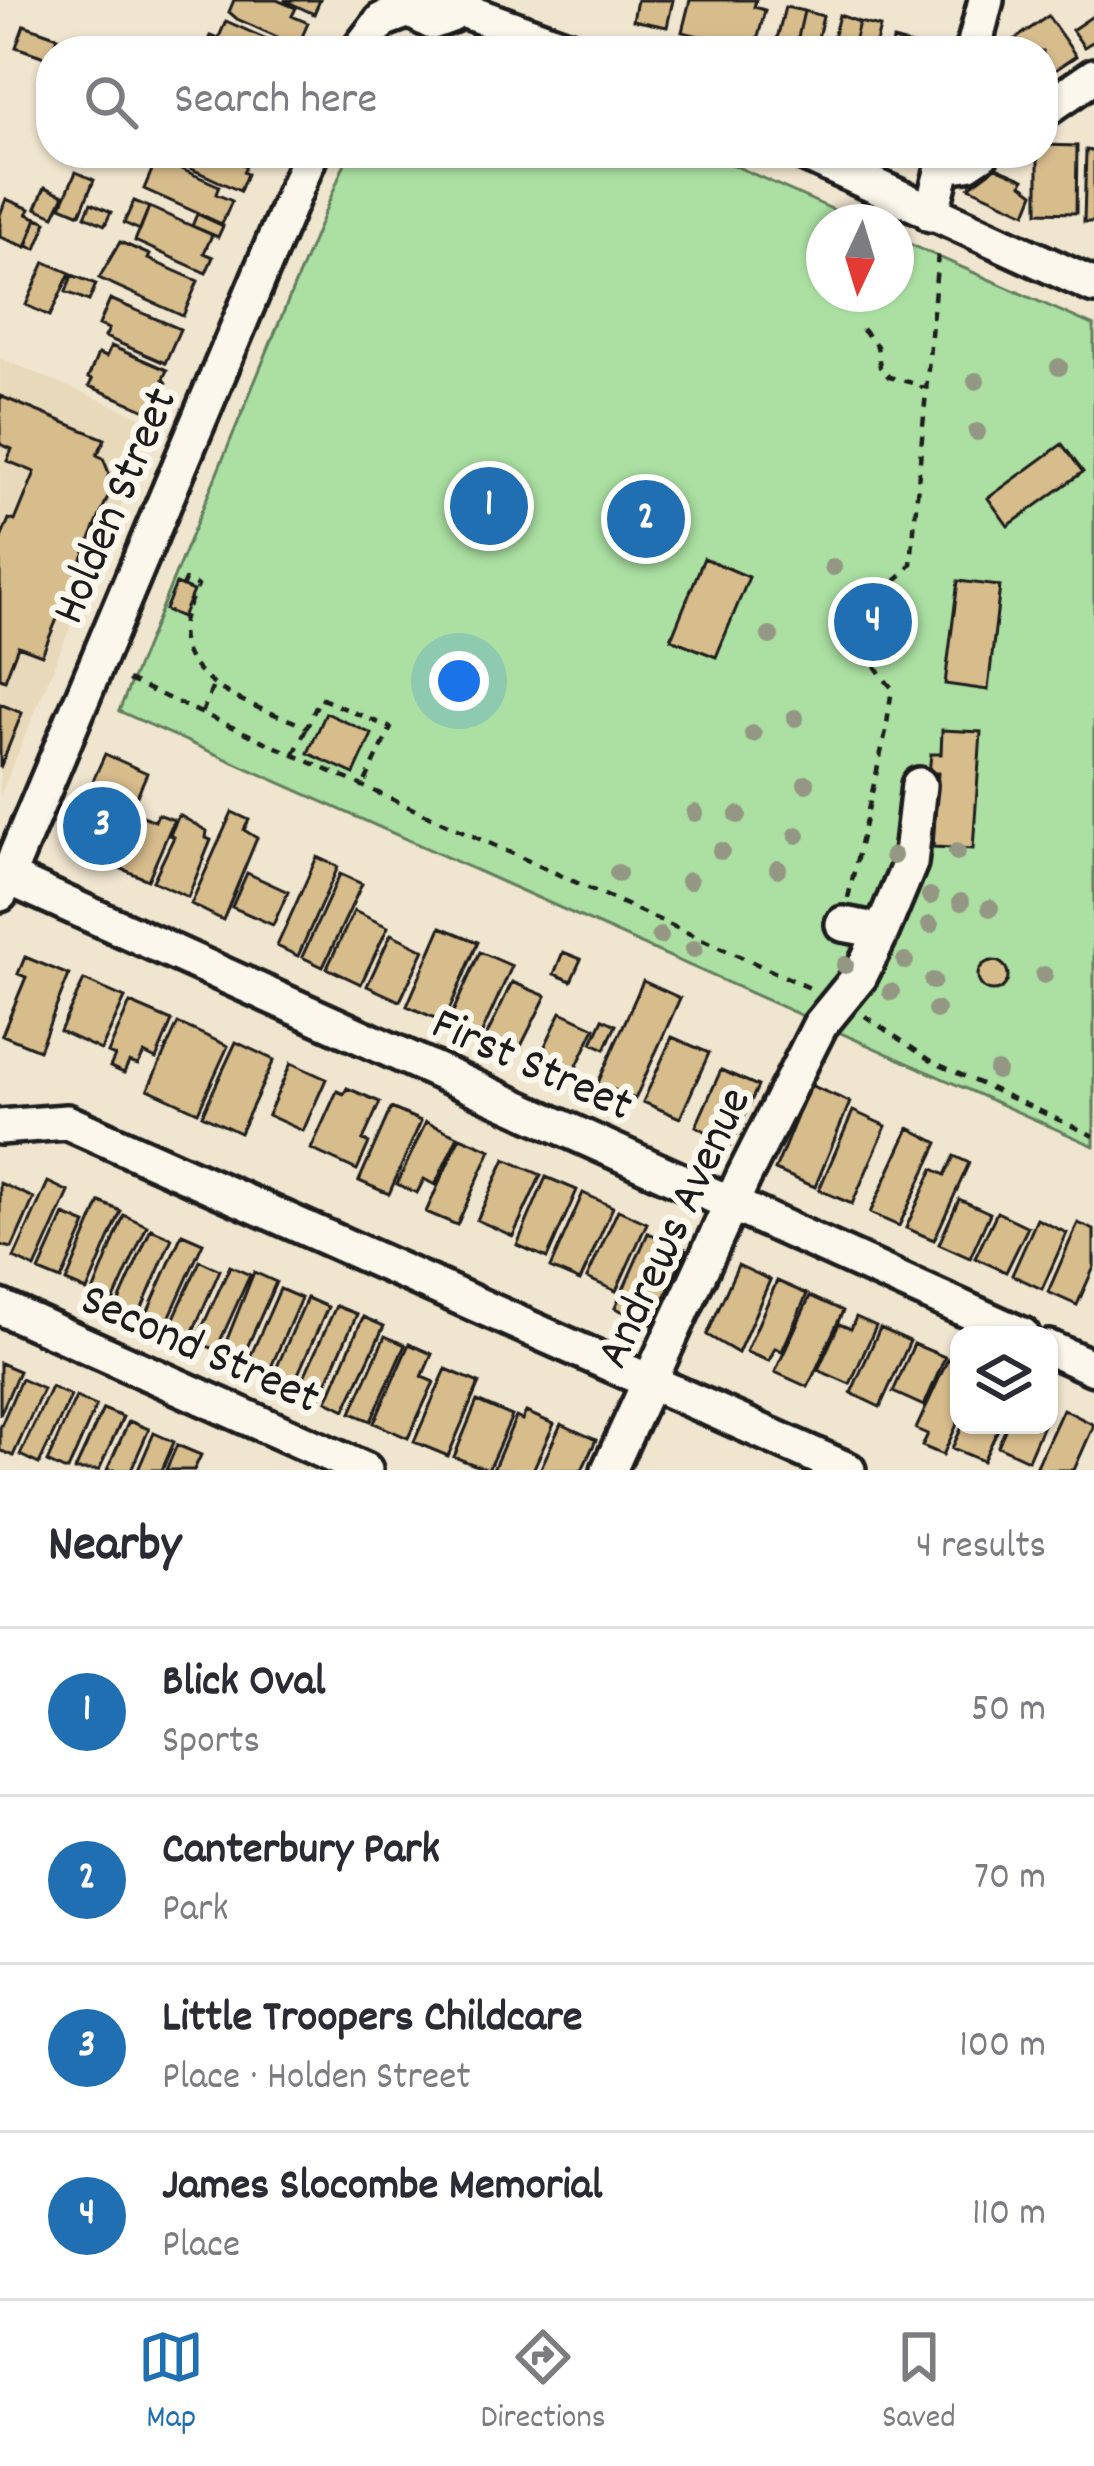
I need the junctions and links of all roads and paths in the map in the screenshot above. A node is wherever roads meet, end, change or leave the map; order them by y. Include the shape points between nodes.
1 (986, 0) edge
2 (459, 4) edge
3 (407, 5) edge
4 (370, 36) edge
5 (538, 36) edge
6 (977, 36) edge
7 (1094, 76) edge
8 (1058, 101) edge
9 (305, 168) edge
10 (834, 168) edge
11 (943, 168) edge
12 (931, 214) junction
13 (938, 254) dead end
14 (1094, 286) edge
15 (862, 328) dead end
16 (925, 394) junction
17 (182, 586) dead end
18 (172, 615) dead end
19 (183, 620) junction
20 (128, 680) dead end
21 (213, 686) junction
22 (202, 713) junction
23 (307, 727) junction
24 (294, 755) junction
25 (919, 785) dead end
26 (364, 786) junction
27 (3, 886) edge
28 (843, 924) joint
29 (881, 931) junction
30 (830, 1013) junction
31 (0, 1127) edge
32 (1094, 1136) edge
33 (732, 1202) junction
34 (0, 1307) edge
35 (1002, 1326) edge
36 (1058, 1352) edge
37 (1094, 1368) edge
38 (649, 1379) junction
39 (365, 1470) edge
40 (609, 1470) edge
41 (848, 1470) edge

1 - 6 street
2 - 3 street via 432,22
2 - 5 street
3 - 4 street
7 - 8 street
9 - 27 street, Holden Street
10 - 12 street
11 - 12 street
12 - 14 street
13 - 16 path
15 - 16 path via 877,346 880,367
16 - 28 path via 911,564 876,596 864,621 868,659 892,688
17 - 19 path via 198,586
18 - 19 path
19 - 21 path via 190,655
20 - 22 path
21 - 22 path
21 - 23 path
22 - 24 path
23 - 24 path
23 - 26 path via 320,698 391,728
24 - 26 path
25 - 29 street, Andrews Avenue via 910,863
26 - 30 path
27 - 33 street, First Street
28 - 29 street
29 - 30 street, Andrews Avenue
30 - 32 path via 906,1040 933,1062
30 - 33 street, Andrews Avenue
31 - 38 street via 68,1123
33 - 35 street, First Street
33 - 38 street, Andrews Avenue
34 - 39 street, Second Street
36 - 37 street
38 - 40 street, Andrews Avenue
38 - 41 street

